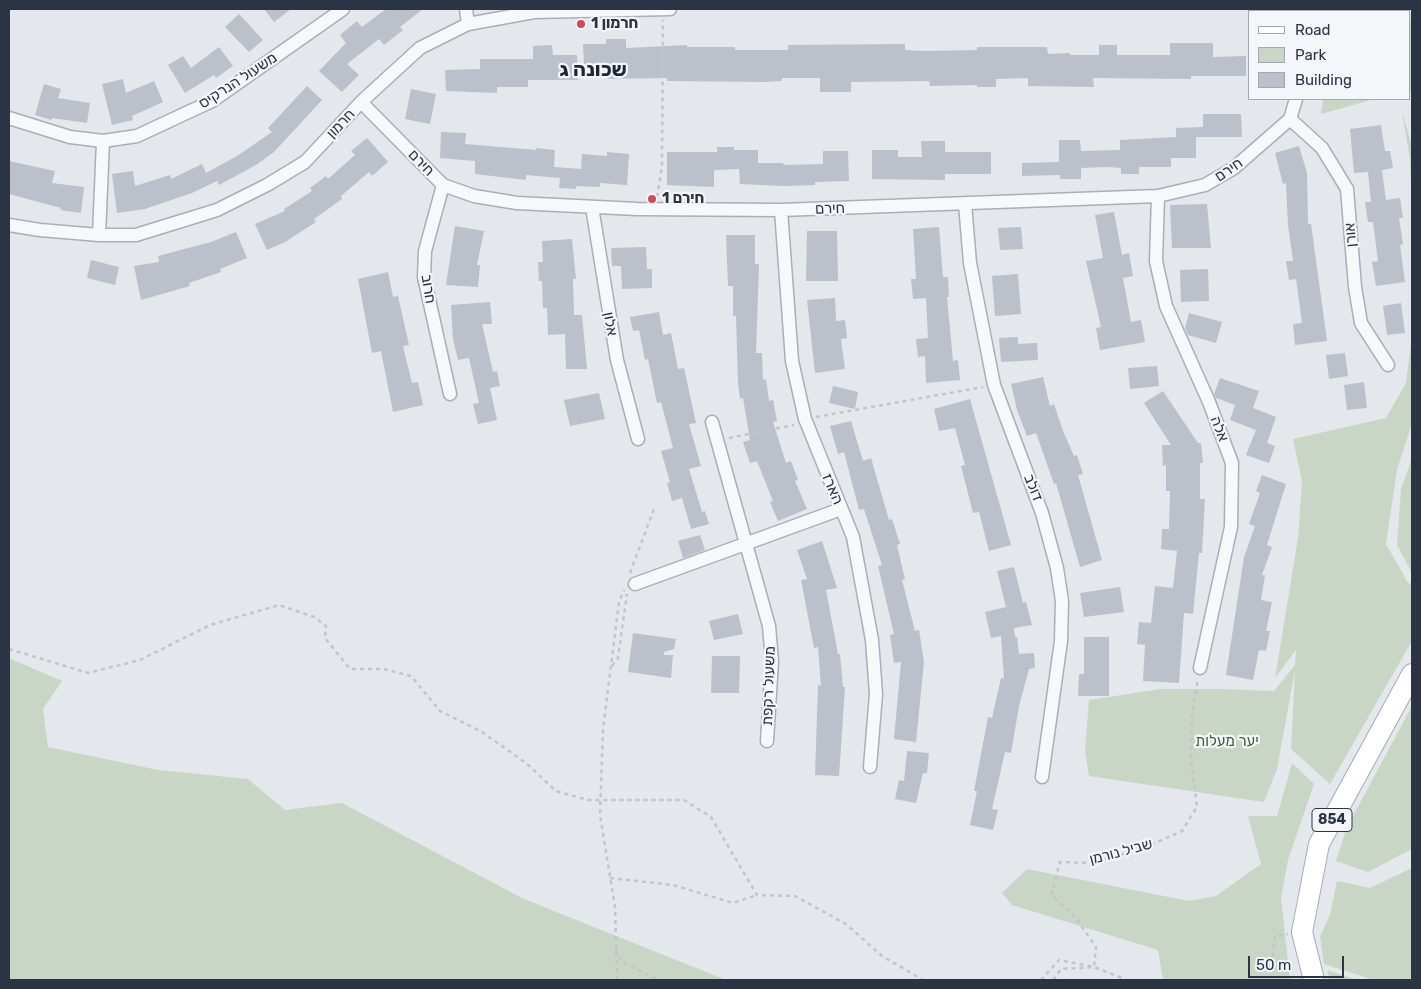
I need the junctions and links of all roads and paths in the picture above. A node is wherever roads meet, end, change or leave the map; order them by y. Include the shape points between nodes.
1 (343, 9) edge
2 (466, 9) edge
3 (662, 9) edge
4 (670, 9) edge
5 (468, 24) junction
6 (1296, 100) edge
7 (361, 102) junction
8 (9, 118) edge
9 (1290, 119) junction
10 (102, 141) junction
11 (443, 185) junction
12 (1158, 196) junction
13 (965, 204) junction
14 (592, 207) junction
15 (655, 209) junction
16 (781, 210) junction
17 (9, 225) edge
18 (99, 235) junction
19 (1388, 365) dead end
20 (994, 385) junction
21 (450, 394) dead end
22 (806, 421) junction
23 (712, 422) dead end
24 (638, 439) dead end
25 (717, 440) junction
26 (654, 509) dead end
27 (841, 509) junction
28 (747, 543) junction
29 (630, 581) junction
30 (9, 649) edge
31 (611, 667) junction
32 (1200, 668) joint
33 (1412, 674) edge
34 (766, 741) dead end
35 (870, 767) dead end
36 (1042, 776) dead end
37 (600, 800) junction
38 (610, 878) junction
39 (757, 894) junction
40 (1302, 932) junction
41 (616, 949) junction
42 (1094, 967) junction
43 (617, 980) edge
44 (658, 980) edge
45 (923, 980) edge
46 (1041, 980) edge
47 (1053, 980) edge
48 (1127, 980) edge
49 (1226, 980) edge
50 (1254, 980) edge
51 (1269, 980) edge
52 (1314, 980) edge

1 - 10 street, משעול הנרקיס via 212,101 137,136
2 - 5 street
3 - 4 street, חרמון
3 - 5 street, חרמון via 534,12
3 - 15 path via 662,166
5 - 7 street, חרמון via 420,48
6 - 9 street
7 - 11 street, חירם
7 - 18 street, חרמון via 305,162 267,185 217,210 136,235
8 - 10 street, משעול הנרקיס via 70,137
9 - 12 street, חירם via 1227,172 1205,185
9 - 19 street, אורן via 1322,148 1347,189 1361,323
10 - 18 street
11 - 14 street, חירם via 474,196 517,203
11 - 21 street, חרוב via 426,251 424,277
12 - 13 street, חירם
12 - 32 street, אלה via 1156,261 1166,306 1232,463 1231,527
13 - 16 street, חירם
13 - 20 street, דולב via 970,262
14 - 15 street, חירם
14 - 24 street, אלון via 617,360
15 - 16 street, חירם
16 - 22 street, הארז via 792,361
17 - 18 street, חרמון
20 - 22 path
20 - 36 street, דולב via 1042,513 1062,601 1059,659
22 - 25 path
22 - 27 street, הארז
23 - 25 street, משעול רקפת
25 - 28 street, משעול רקפת
26 - 29 path
27 - 28 street
27 - 35 street, הארז via 853,537 872,640 876,694
28 - 29 street
28 - 34 street, משעול רקפת via 770,626 772,661
29 - 31 path via 619,602
29 - 31 path via 633,591 627,594 618,658
30 - 37 path via 88,673 140,660 210,625 279,605 314,617 326,626 325,638 350,669 384,669 411,676 440,710 482,732 526,763 556,791
31 - 37 path via 602,729
32 - 42 path, שביל נורמן via 1192,713 1191,759 1197,807 1182,831 1144,848 1092,862 1060,862 1050,895 1075,918 1096,947
33 - 40 main road, 854 via 1319,844
37 - 38 path
37 - 39 path via 684,800 711,817
38 - 39 path via 674,885 733,903
38 - 41 path via 615,907
39 - 45 path via 795,896 846,924 882,956
40 - 51 path via 1275,936
40 - 52 main road, 854
41 - 43 path
41 - 44 path via 622,961
42 - 46 path via 1059,960
42 - 47 path via 1061,969
42 - 48 path
49 - 50 path

